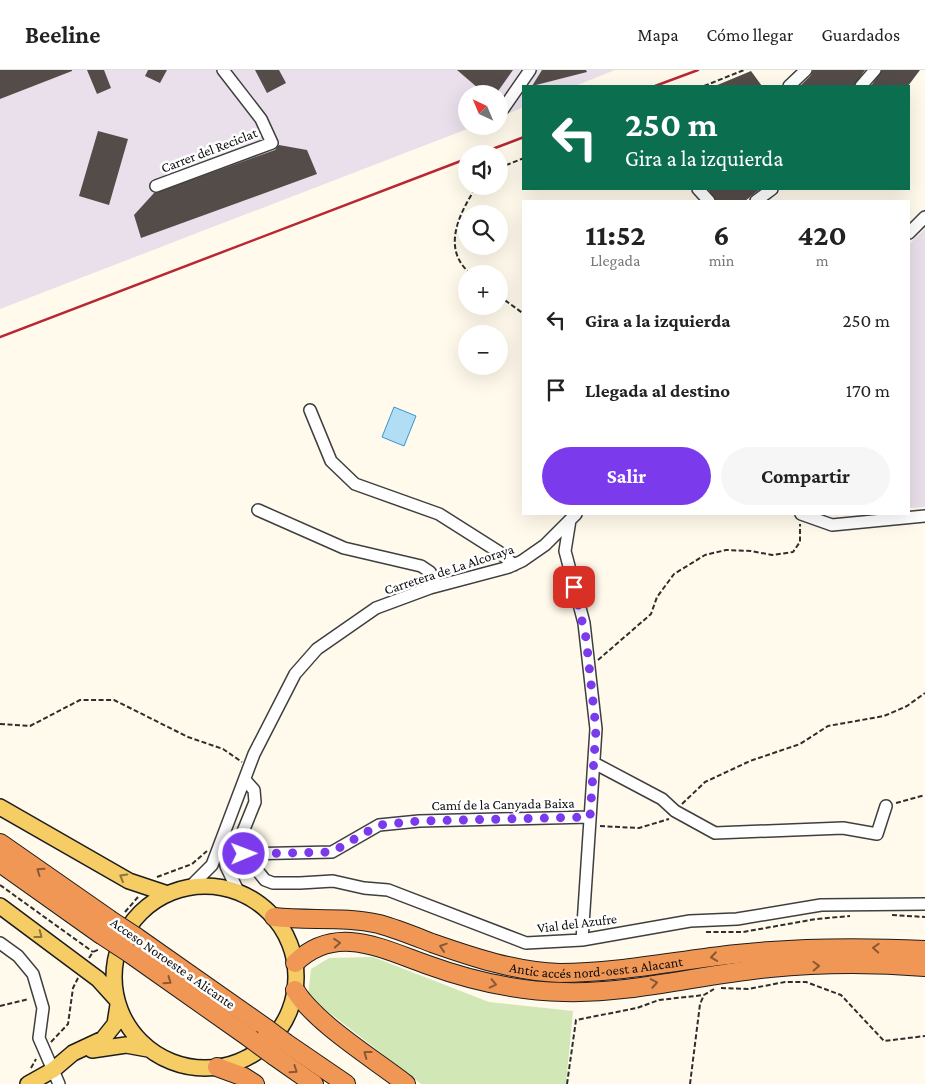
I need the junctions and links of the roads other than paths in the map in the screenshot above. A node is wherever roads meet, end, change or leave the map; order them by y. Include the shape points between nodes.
1 (223, 70) edge
2 (530, 70) edge
3 (806, 70) edge
4 (875, 70) edge
5 (790, 85) edge
6 (862, 85) edge
7 (508, 102) edge
8 (156, 186) dead end
9 (699, 190) edge
10 (771, 190) edge
11 (707, 200) edge
12 (757, 200) edge
13 (925, 217) edge
14 (910, 232) edge
15 (310, 410) dead end
16 (258, 510) dead end
17 (925, 516) edge
18 (573, 517) edge
19 (800, 518) edge
20 (514, 565) junction
21 (437, 586) junction
22 (594, 763) junction
23 (245, 780) junction
24 (886, 806) road end
25 (0, 807) edge
26 (590, 821) junction
27 (226, 827) junction
28 (0, 843) edge
29 (244, 854) junction
30 (0, 864) edge
31 (189, 888) junction
32 (239, 892) junction
33 (168, 894) junction
34 (925, 904) edge
35 (0, 906) edge
36 (274, 917) junction
37 (582, 940) junction
38 (0, 943) edge
39 (925, 950) edge
40 (295, 963) junction
41 (925, 967) edge
42 (295, 990) junction
43 (117, 1002) junction
44 (280, 1049) junction
45 (151, 1050) junction
46 (73, 1053) junction
47 (217, 1067) junction
48 (56, 1077) edge
49 (29, 1083) edge
50 (255, 1084) edge
51 (314, 1084) edge
52 (346, 1084) edge
53 (406, 1084) edge

1 - 8 street, Carrer del Reciclat via 261,119 272,143
2 - 7 street
3 - 5 street
4 - 6 street
9 - 11 street
10 - 12 street
13 - 14 street
15 - 20 street via 331,461 355,484 439,514
16 - 21 street via 344,548 421,566 430,572
17 - 19 street via 832,525
18 - 20 street, Carretera de La Alcoraya via 545,545
18 - 22 street via 565,551 584,623 590,666 596,729
20 - 21 street, Carretera de La Alcoraya
21 - 23 street, Carretera de La Alcoraya via 376,608 317,649 295,674
22 - 24 street via 662,799 675,811 715,833 843,828 877,834
22 - 26 street
23 - 27 street, Carretera de La Alcoraya
23 - 29 street via 254,790 255,802 242,834
33 -> 25 main road via 129,881
26 - 29 street, Camí de la Canyada Baixa via 419,821 379,825 332,852
26 - 37 street
27 - 31 street, Carretera de La Alcoraya via 212,865
27 - 32 street via 226,866
44 -> 28 highway, Acceso Noroeste a Alicante, bridge via 266,1028 114,919
29 - 37 street, Vial del Azufre via 264,880 273,883 333,881 388,890 526,944
30 -> 44 highway, Acceso Noroeste a Alicante, bridge via 102,941 129,953 251,1039
31 - 32 main road via 214,886
31 - 33 main road
32 - 36 main road
33 - 43 main road via 147,907 123,937 115,968
34 - 37 street, Vial del Azufre via 821,905 737,919 690,921
35 -> 43 main road via 98,979
39 -> 36 highway, Antic accés nord-oest a Alacant via 852,946 809,948 734,954 635,968 559,973 504,965 379,924 338,918
36 - 40 main road via 288,939
38 - 48 street via 18,956 33,974 43,1008 39,1038
40 -> 41 highway, Antic accés nord-oest a Alacant via 320,945 350,942 380,948 498,986 565,992 634,987 770,968
40 - 42 main road
42 - 47 main road via 283,1023 268,1042 239,1061
53 -> 42 highway via 318,1018 303,1004
43 - 45 main road via 130,1029
43 - 46 main road via 115,1024 110,1032 103,1039
44 -> 51 highway, Acceso Noroeste a Alicante
44 - 52 highway, Acceso Noroeste a Alicante
45 - 46 main road via 126,1045
45 - 47 main road via 182,1065
46 - 48 main road
47 - 50 highway
48 - 49 main road

